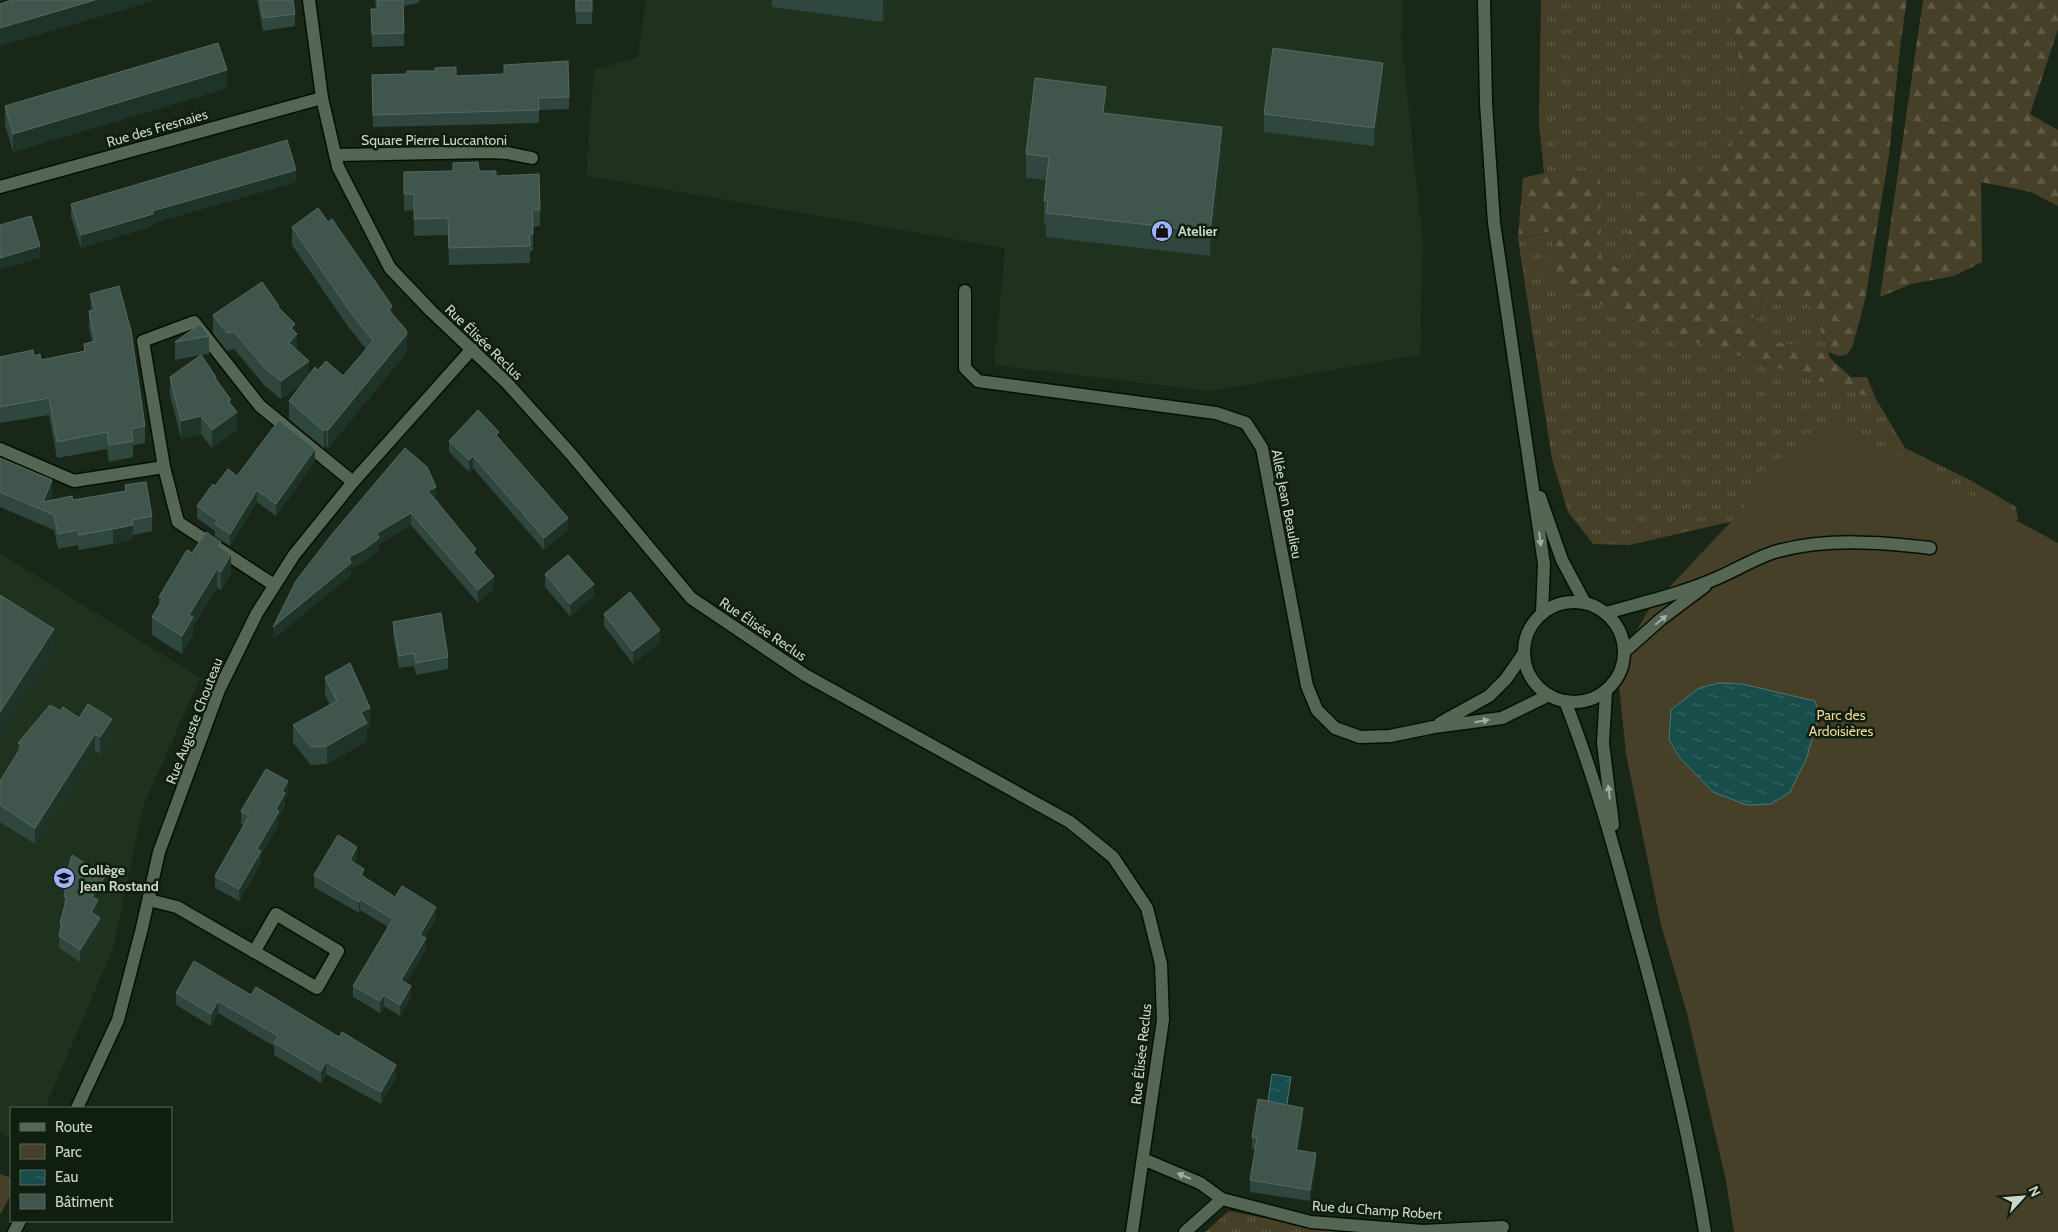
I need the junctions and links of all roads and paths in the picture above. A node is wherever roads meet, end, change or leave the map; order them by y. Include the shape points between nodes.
1 (308, 0) edge
2 (1484, 0) edge
3 (322, 98) junction
4 (335, 155) junction
5 (532, 158) dead end
6 (0, 188) edge
7 (965, 291) dead end
8 (472, 349) junction
9 (0, 449) edge
10 (164, 467) junction
11 (1532, 474) junction
12 (353, 482) junction
13 (1930, 548) dead end
14 (1715, 579) junction
15 (274, 585) junction
16 (1585, 603) junction
17 (1606, 613) junction
18 (1542, 614) junction
19 (1624, 652) junction
20 (1524, 653) junction
21 (1606, 691) junction
22 (1549, 695) junction
23 (1565, 701) junction
24 (1434, 726) junction
25 (1617, 858) junction
26 (149, 900) junction
27 (254, 952) junction
28 (77, 1107) edge
29 (1143, 1159) junction
30 (1222, 1200) junction
31 (1503, 1227) dead end
32 (1132, 1232) edge
33 (1185, 1232) edge
34 (1705, 1232) edge

1 - 3 street, Rue Élisée Reclus
2 - 11 street via 1486,102 1494,223
3 - 4 street, Rue Élisée Reclus
3 - 6 street, Rue des Fresnaies
4 - 5 street, Square Pierre Luccantoni via 489,152
4 - 8 street, Rue Élisée Reclus via 338,167 390,268
7 - 24 street, Allée Jean Beaulieu via 965,368 978,381 1216,413 1246,423 1262,448 1307,686 1317,710 1335,728 1360,738 1390,736
8 - 12 street, Rue Auguste Chouteau
8 - 29 street, Rue Élisée Reclus via 571,454 691,598 805,675 1070,822 1113,858 1147,908 1161,964 1163,1020
9 - 10 street via 74,481
10 - 12 street via 143,341 194,322 260,406
10 - 15 street via 178,522
11 - 16 street via 1562,560
11 -> 18 street via 1544,564
12 - 15 street, Rue Auguste Chouteau
13 - 14 street via 1852,542 1805,546 1777,551
14 - 17 street
19 -> 14 street via 1661,619
15 - 26 street, Rue Auguste Chouteau via 257,612 219,690 159,852
16 - 17 street
16 - 18 street via 1569,602
17 - 19 street via 1616,624
18 - 20 street via 1532,625
19 - 21 street via 1616,680
20 - 22 street via 1536,684
20 - 24 street, Allée Jean Beaulieu via 1489,696
21 - 23 street via 1579,702
25 -> 21 street via 1603,743
22 - 23 street
24 -> 22 street, Allée Jean Beaulieu via 1502,718
23 - 25 street via 1583,746
25 - 34 street via 1673,1076
26 - 27 street via 177,907
26 - 28 street, Rue Auguste Chouteau via 118,1020
27 - 27 street via 317,988 338,951 276,914
30 -> 29 street, Rue du Champ Robert via 1200,1183
29 - 32 street, Rue Élisée Reclus
30 - 31 street, Rue du Champ Robert via 1311,1222 1423,1231
30 - 33 street

